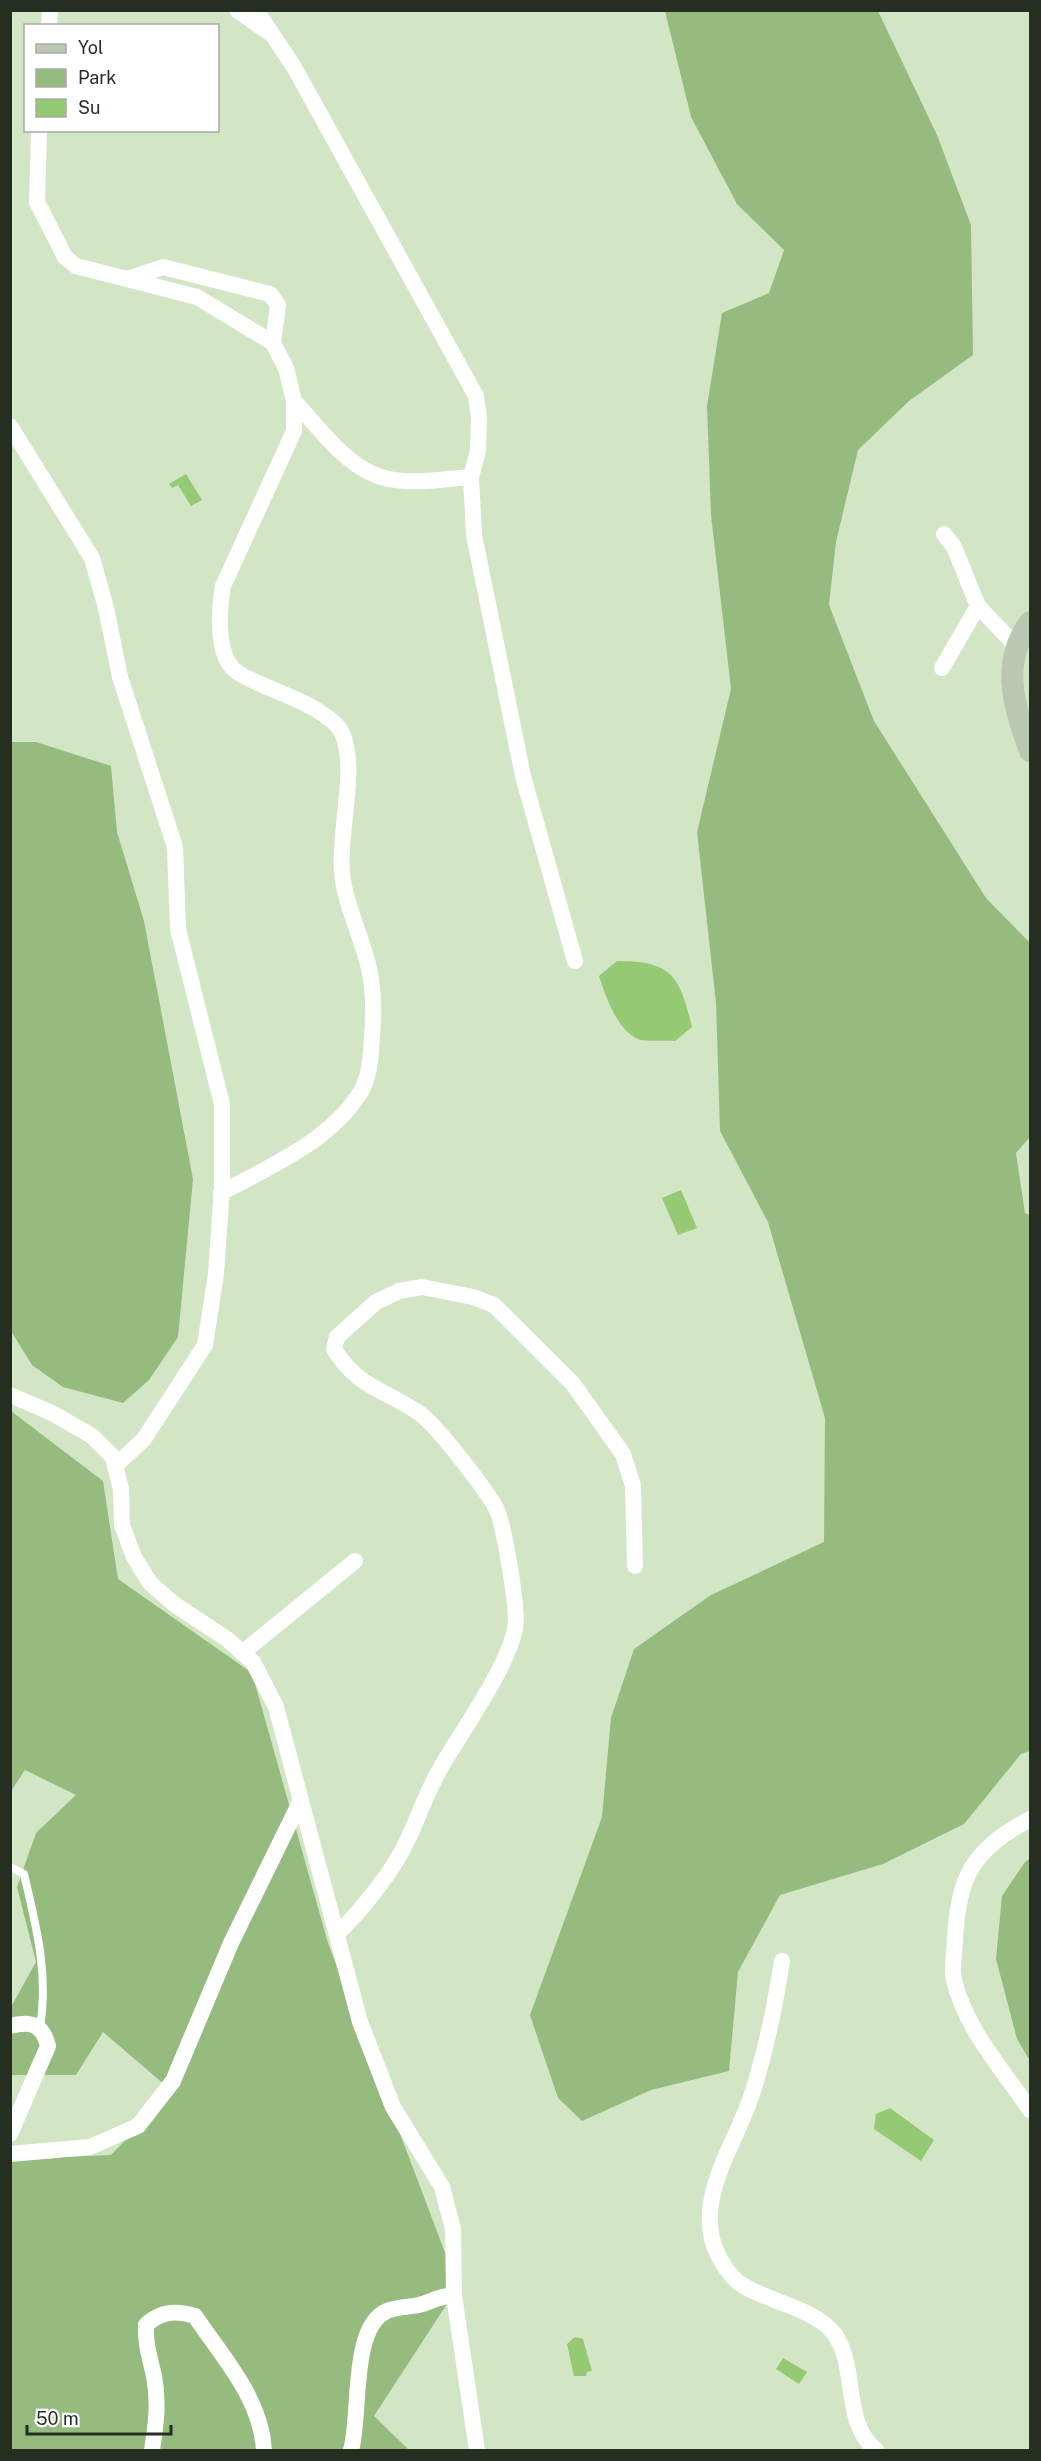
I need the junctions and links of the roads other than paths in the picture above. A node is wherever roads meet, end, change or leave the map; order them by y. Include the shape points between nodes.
1 (237, 10) edge
2 (256, 10) edge
3 (273, 36) junction
4 (39, 132) edge
5 (127, 279) junction
6 (273, 343) junction
7 (294, 401) junction
8 (10, 426) edge
9 (471, 477) junction
10 (944, 534) dead end
11 (978, 606) junction
12 (1025, 635) edge
13 (942, 668) dead end
14 (1030, 751) edge
15 (575, 961) dead end
16 (221, 1193) junction
17 (10, 1395) edge
18 (115, 1466) junction
19 (355, 1561) dead end
20 (635, 1566) dead end
21 (242, 1653) junction
22 (300, 1802) junction
23 (1030, 1819) edge
24 (10, 1867) edge
25 (338, 1934) junction
26 (782, 1961) dead end
27 (10, 2026) edge
28 (40, 2027) junction
29 (1030, 2110) edge
30 (10, 2134) edge
31 (10, 2154) edge
32 (454, 2296) junction
33 (152, 2451) edge
34 (264, 2451) edge
35 (351, 2451) edge
36 (477, 2451) edge
37 (876, 2451) edge

1 - 3 street
2 - 3 street
3 - 9 street via 294,67 476,396 478,451
4 - 5 street via 38,202 64,257 76,266
5 - 6 street via 197,297
5 - 6 street via 163,267 270,294 278,305
6 - 7 street via 286,368
7 - 9 street via 342,452 373,474 421,480
7 - 16 street via 294,431 223,586 220,634 236,671 294,697 334,722 342,733 347,752 342,873 370,972 375,1004 371,1055 360,1094 332,1125 294,1153
8 - 16 street via 92,558 120,677 175,847 178,929 222,1104
9 - 15 street via 474,535 523,776
10 - 11 street via 954,547
11 - 12 street
11 - 13 street
12 - 14 street via 1011,662 1016,713
16 - 18 street via 216,1274 205,1345 144,1439
17 - 18 street via 92,1436 113,1457
18 - 21 street via 121,1489 122,1526 150,1583
19 - 21 street
20 - 25 street via 633,1486 623,1454 573,1384 494,1305 422,1287 399,1291 376,1302 337,1337 334,1349 344,1366 365,1385 421,1413 496,1509 511,1580 516,1628 501,1665 430,1785 408,1841 375,1890
21 - 22 street via 253,1662 276,1707
22 - 25 street
22 - 31 street via 231,1944 173,2081 138,2127 90,2147
23 - 29 street via 978,1854 957,1904 953,1979 974,2029
24 - 28 lane via 24,1874 41,1952 44,1994
25 - 32 street via 360,2022 393,2107 442,2187 453,2229
26 - 37 street via 752,2095 713,2190 713,2246 738,2282 830,2329 843,2354 857,2418 868,2444
27 - 28 street via 23,2022
28 - 30 street via 48,2046
32 - 35 street via 443,2295 375,2319 365,2345
32 - 36 street
33 - 34 street via 158,2410 145,2343 146,2325 157,2315 174,2312 195,2316 250,2395 263,2432

